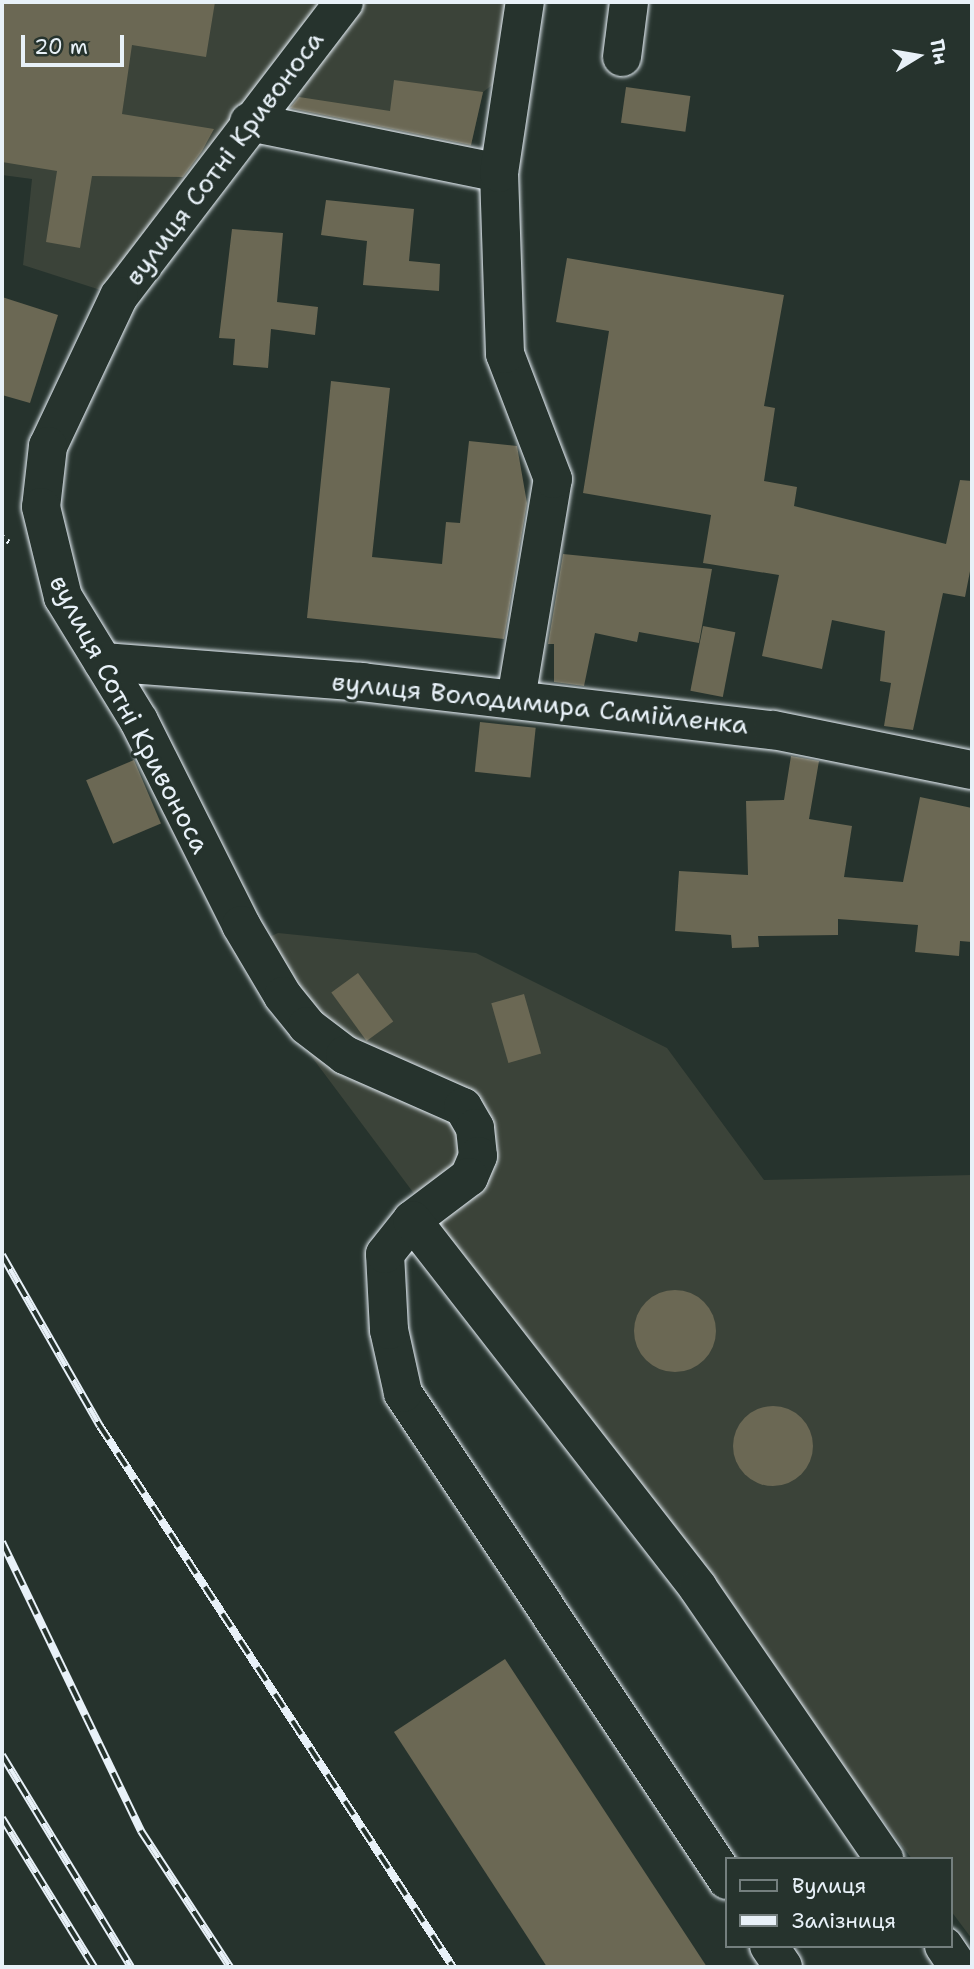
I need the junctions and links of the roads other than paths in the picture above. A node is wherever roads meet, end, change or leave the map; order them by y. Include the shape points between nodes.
1 (344, 2) edge
2 (525, 2) edge
3 (629, 2) edge
4 (622, 57) dead end
5 (248, 122) junction
6 (499, 173) junction
7 (103, 662) junction
8 (516, 699) junction
9 (972, 770) edge
10 (412, 1220) junction
11 (883, 1857) edge
12 (726, 1878) edge
13 (770, 1948) edge
14 (945, 1948) edge
15 (783, 1967) edge
16 (958, 1967) edge

1 - 5 street, вулиця Сотні Кривоноса
2 - 6 street
3 - 4 street
5 - 6 street
5 - 7 street, вулиця Сотні Кривоноса via 118,296 48,446 41,507 52,568
6 - 8 street via 505,354 553,479
7 - 8 street, вулиця Володимира Самійленка
7 - 10 street, вулиця Сотні Кривоноса via 139,721 241,926 307,1026 345,1055 463,1108 475,1128 478,1156 469,1177
8 - 9 street, вулиця Володимира Самійленка via 773,730
10 - 11 street via 698,1588
10 - 12 street, вулиця Сотні Кривоноса via 385,1254 386,1305 403,1393
13 - 15 street
14 - 16 street

